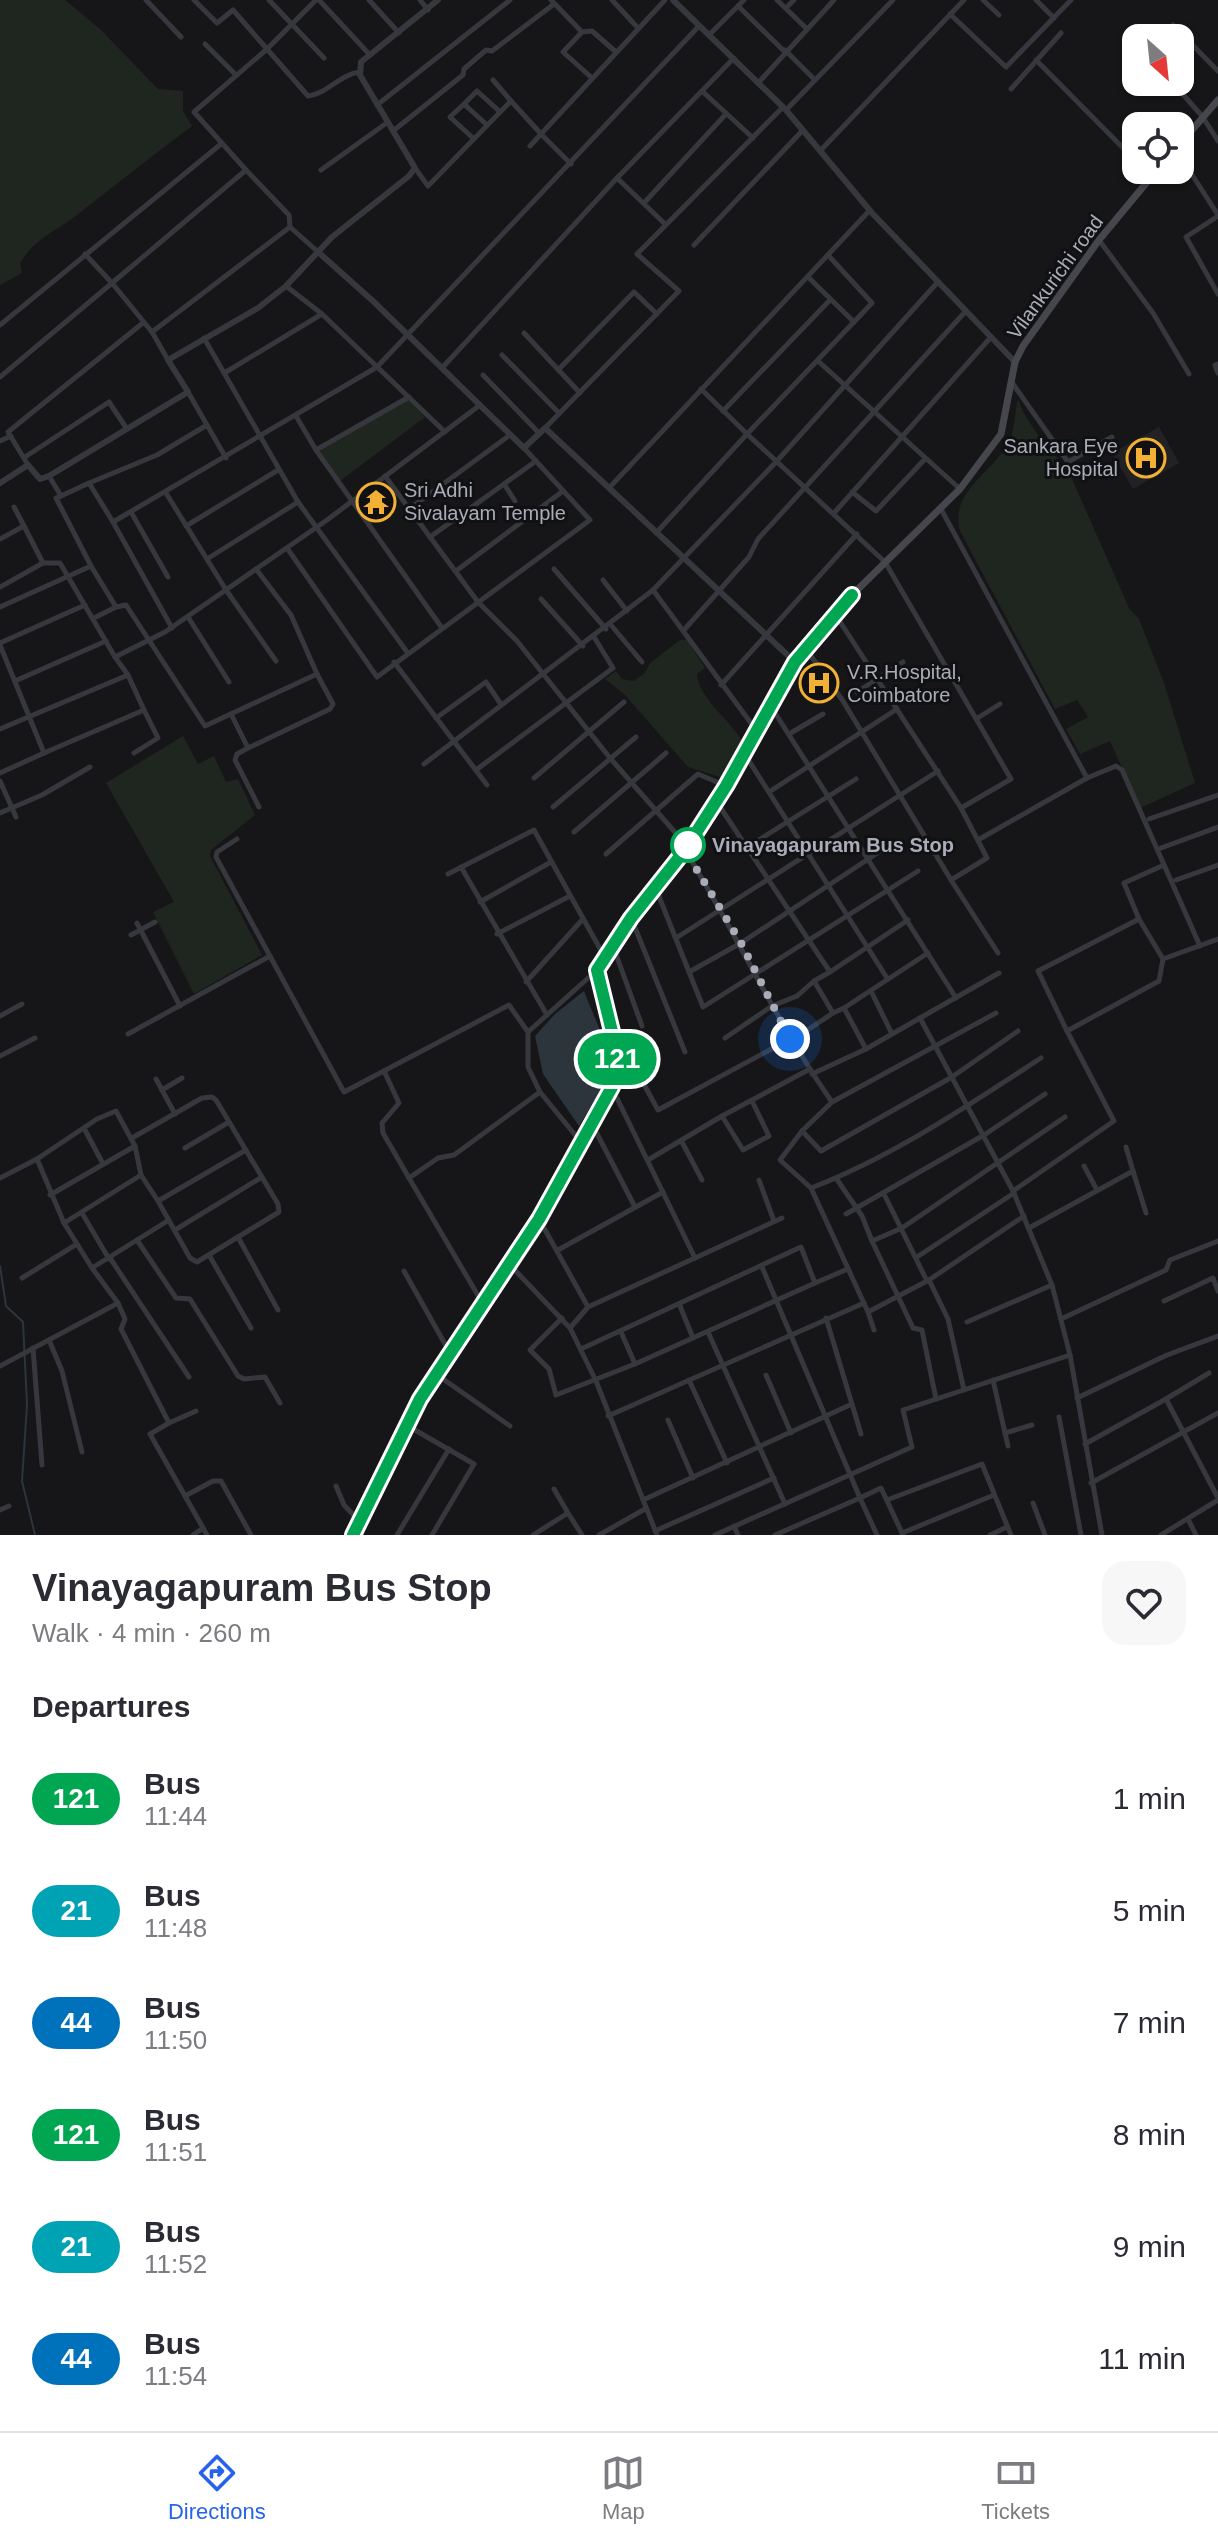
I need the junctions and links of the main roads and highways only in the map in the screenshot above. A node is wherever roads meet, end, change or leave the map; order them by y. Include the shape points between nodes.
1 (1218, 100) edge
2 (1194, 126) edge
3 (1142, 184) edge
4 (353, 1535) edge

1 - 2 main road
3 - 4 main road, Vilankurichi road via 1044,311 1015,362 1001,434 960,489 852,595 795,662 686,848 604,957 597,970 618,1063 612,1087 539,1219 436,1374

